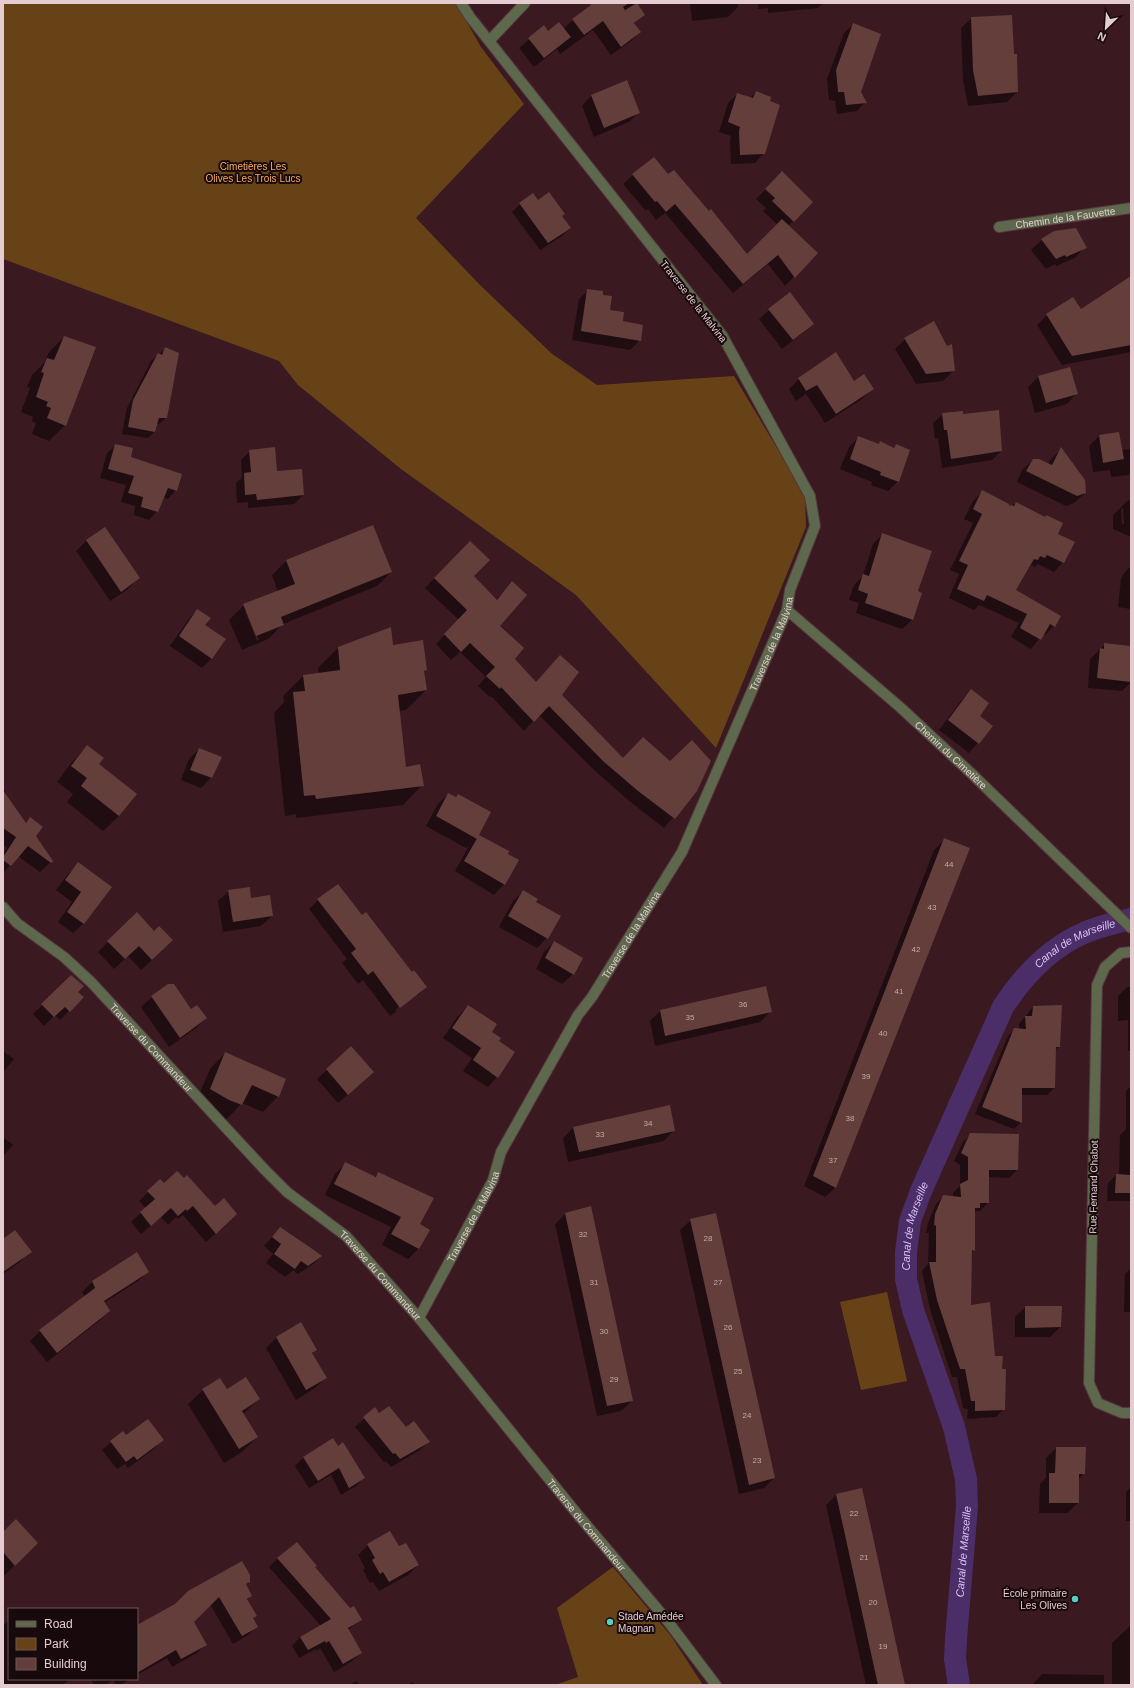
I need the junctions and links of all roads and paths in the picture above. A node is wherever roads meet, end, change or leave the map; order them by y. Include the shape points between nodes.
1 (461, 3) edge
2 (526, 3) edge
3 (490, 40) junction
4 (1131, 208) edge
5 (999, 227) dead end
6 (788, 610) junction
7 (3, 907) edge
8 (1131, 928) edge
9 (1131, 952) edge
10 (419, 1318) junction
11 (1131, 1413) edge
12 (716, 1685) edge

1 - 3 street, Traverse de la Malvina via 470,18
2 - 3 street
3 - 6 street, Traverse de la Malvina via 722,335 807,490 815,526 790,590
4 - 5 street, Chemin de la Fauvette
6 - 8 street, Chemin du Cimetière via 901,708
6 - 10 street, Traverse de la Malvina via 682,852 592,997 578,1015 502,1152 493,1180
7 - 10 street, Traverse du Commandeur via 17,923 64,957 91,982 265,1170 287,1192 346,1236
9 - 11 street, Rue Fernand Chabot via 1120,953 1105,966 1097,985 1089,1383 1098,1403 1122,1413
10 - 12 street, Traverse du Commandeur via 578,1515 666,1619

